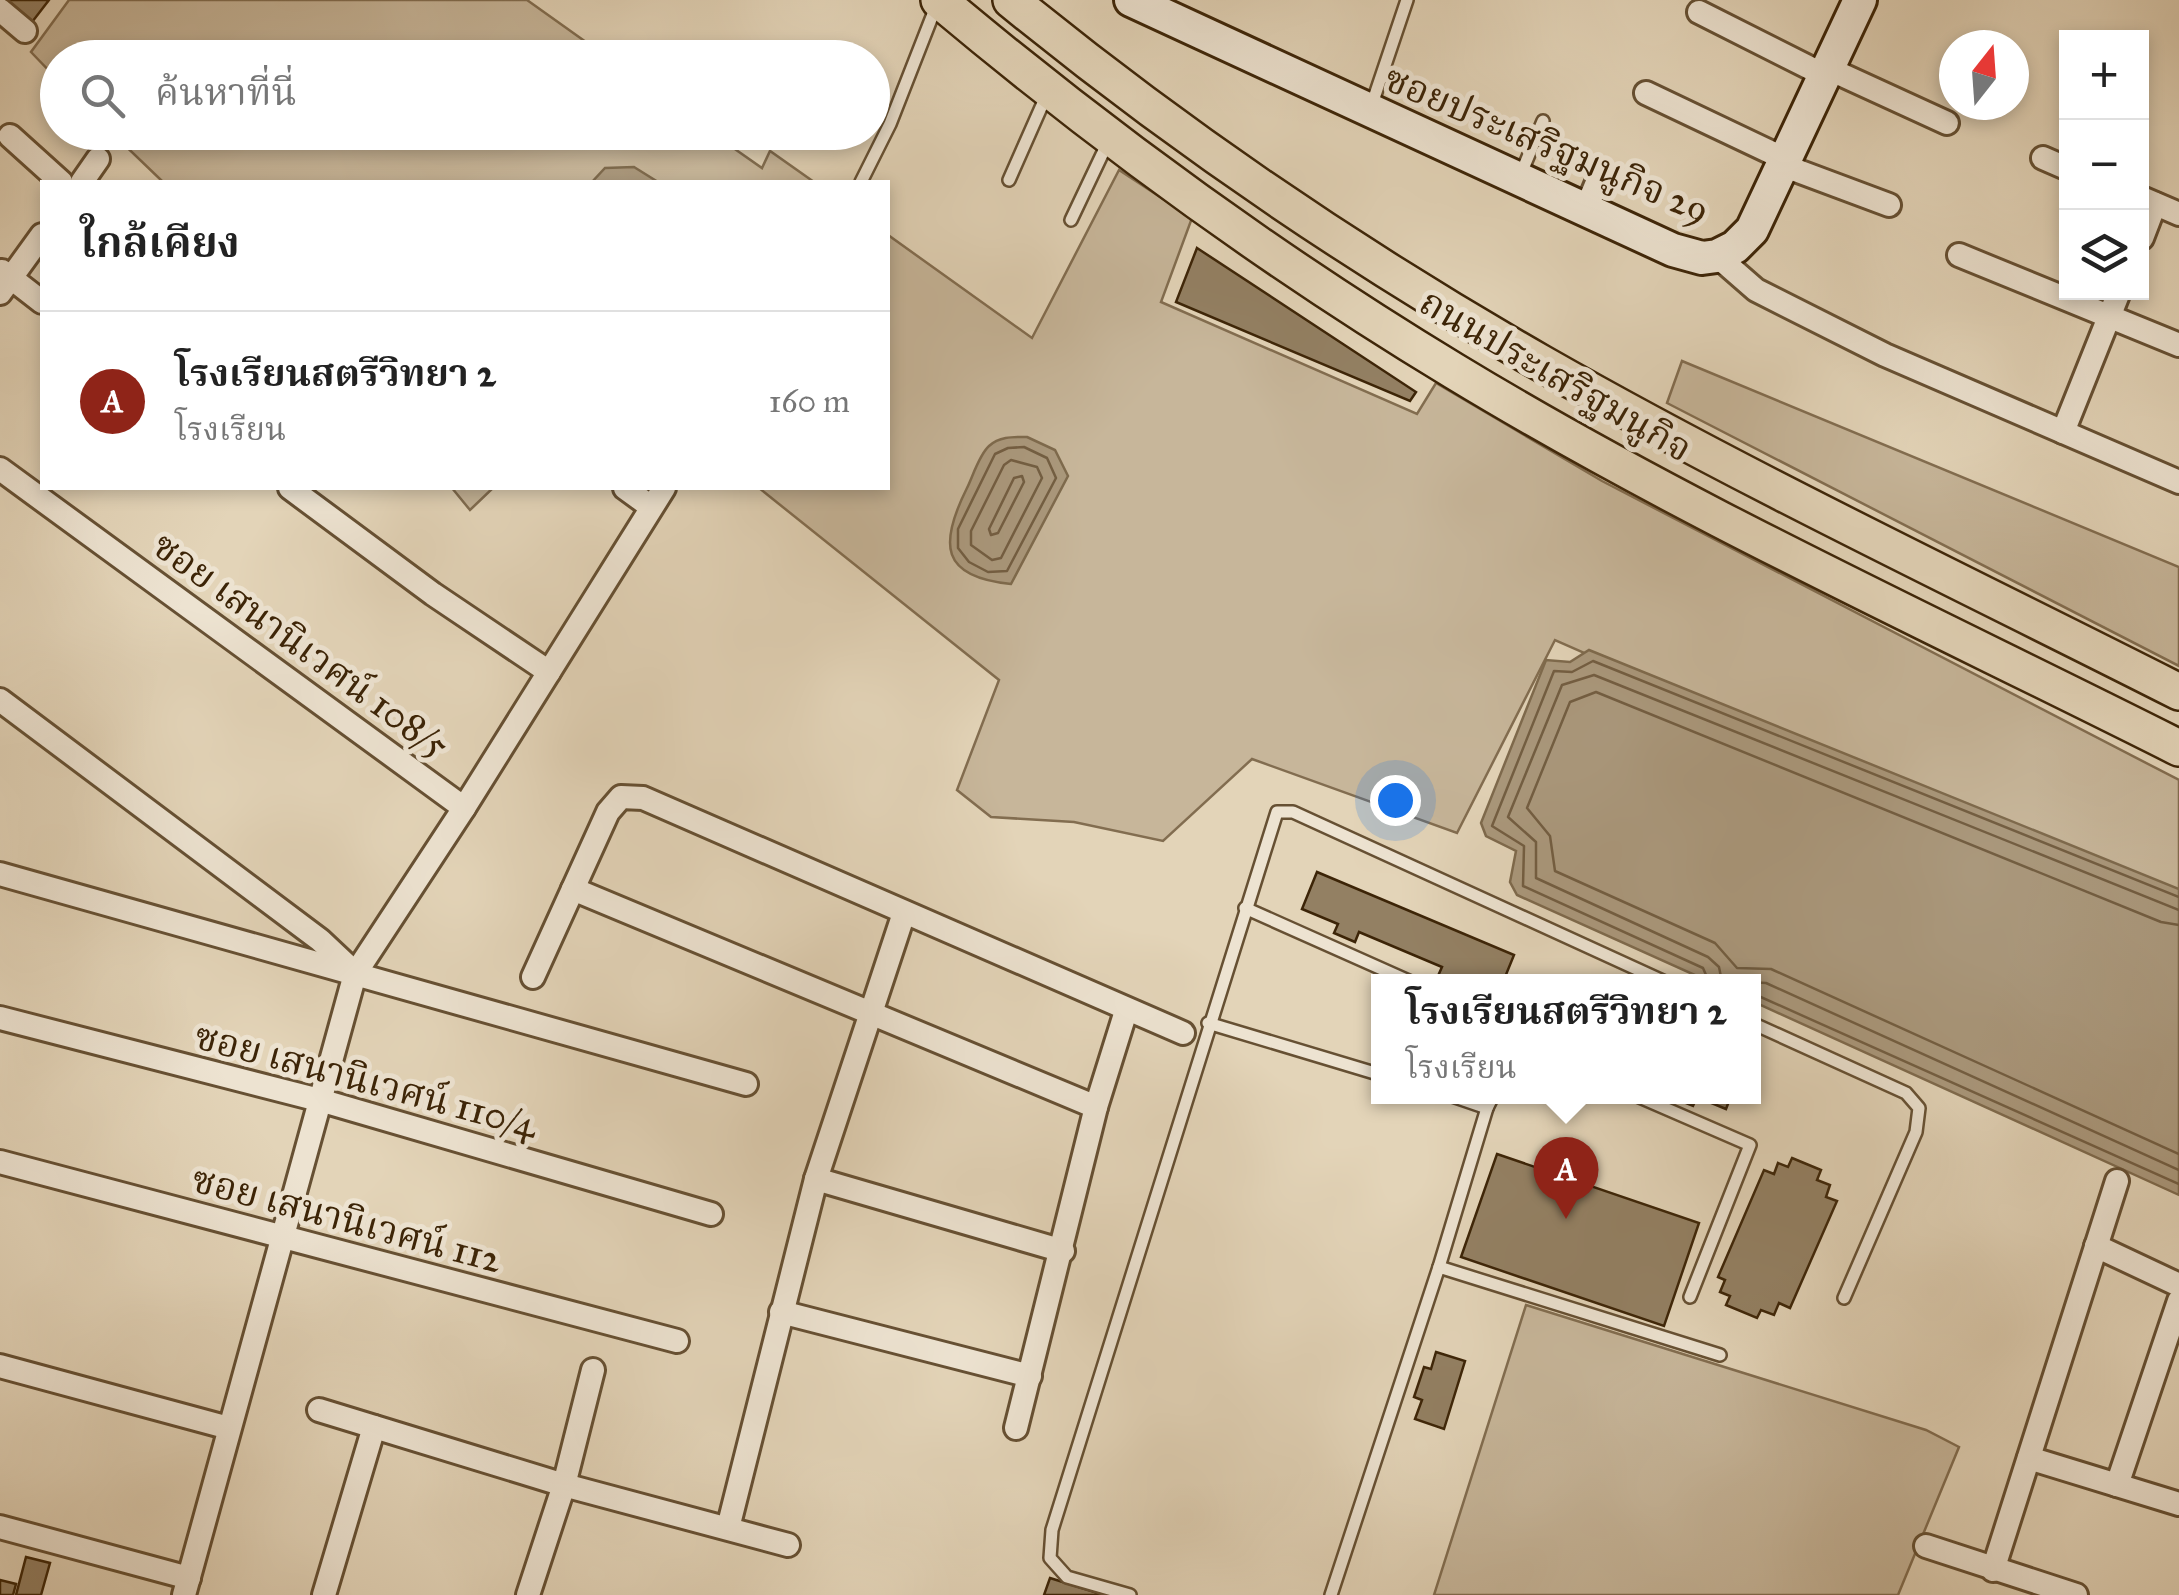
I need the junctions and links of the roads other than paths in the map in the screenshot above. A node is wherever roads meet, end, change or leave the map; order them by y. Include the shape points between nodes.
1 (939, 0) edge
2 (1011, 0) edge
3 (1131, 0) edge
4 (1407, 0) edge
5 (1860, 0) edge
6 (0, 10) edge
7 (1699, 12) dead end
8 (25, 31) dead end
9 (1826, 72) junction
10 (1049, 90) junction
11 (1646, 93) dead end
12 (1369, 111) junction
13 (1543, 121) dead end
14 (1947, 123) dead end
15 (890, 124) edge
16 (10, 136) dead end
17 (1110, 138) junction
18 (877, 150) edge
19 (2043, 158) dead end
20 (98, 159) dead end
21 (1784, 162) junction
22 (2059, 165) edge
23 (1602, 173) dead end
24 (59, 180) edge
25 (83, 180) edge
26 (862, 180) edge
27 (1009, 180) dead end
28 (1518, 180) junction
29 (2149, 201) edge
30 (1889, 205) dead end
31 (1585, 211) junction
32 (2179, 214) edge
33 (1071, 220) dead end
34 (40, 237) edge
35 (1958, 255) dead end
36 (1717, 256) junction
37 (4, 280) edge
38 (2116, 300) edge
39 (40, 301) edge
40 (2109, 317) junction
41 (2179, 345) edge
42 (2063, 432) junction
43 (0, 469) edge
44 (2179, 482) edge
45 (293, 490) edge
46 (632, 490) edge
47 (657, 498) edge
48 (549, 672) junction
49 (2179, 692) edge
50 (0, 700) edge
51 (2179, 748) edge
52 (464, 808) junction
53 (0, 874) edge
54 (574, 889) junction
55 (1245, 908) junction
56 (904, 913) junction
57 (355, 974) junction
58 (1394, 974) edge
59 (1647, 974) edge
60 (533, 976) dead end
61 (870, 1011) junction
62 (1126, 1012) junction
63 (0, 1018) edge
64 (1208, 1023) junction
65 (1761, 1027) edge
66 (1183, 1033) dead end
67 (1371, 1072) edge
68 (746, 1084) dead end
69 (323, 1101) junction
70 (1489, 1104) edge
71 (1655, 1104) edge
72 (1096, 1107) junction
73 (0, 1162) edge
74 (816, 1180) junction
75 (2117, 1181) dead end
76 (711, 1214) dead end
77 (283, 1239) junction
78 (2096, 1246) junction
79 (1063, 1251) junction
80 (1439, 1266) junction
81 (2179, 1285) edge
82 (1690, 1297) dead end
83 (1844, 1298) dead end
84 (2179, 1301) edge
85 (781, 1312) junction
86 (677, 1341) dead end
87 (1720, 1355) dead end
88 (0, 1366) edge
89 (593, 1370) dead end
90 (1030, 1376) junction
91 (319, 1410) dead end
92 (374, 1427) junction
93 (230, 1428) junction
94 (1016, 1428) dead end
95 (2029, 1458) junction
96 (564, 1485) junction
97 (2117, 1485) junction
98 (2179, 1504) edge
99 (0, 1527) edge
100 (728, 1528) junction
101 (788, 1545) dead end
102 (1926, 1546) dead end
103 (1992, 1570) junction
104 (186, 1586) edge
105 (324, 1595) edge
106 (528, 1595) edge
107 (1130, 1595) edge
108 (1331, 1595) edge
109 (2075, 1595) edge

1 - 10 main road, ถนนประเสริฐมนูกิจ
1 - 15 lane
2 - 49 main road, ถนนประเสริฐมนูกิจ via 1146,106 1539,362
3 - 12 street, ซอยประเสริฐมนูกิจ 29
4 - 12 lane
5 - 9 street, ซอยประเสริฐมนูกิจ 29
6 - 8 street
7 - 9 street
9 - 14 street
9 - 21 street, ซอยประเสริฐมนูกิจ 29
10 - 17 main road, ถนนประเสริฐมนูกิจ
10 - 27 lane
11 - 21 street
12 - 28 street, ซอยประเสริฐมนูกิจ 29
13 - 28 lane
16 - 24 street
17 - 33 lane
17 - 51 main road, ถนนประเสริฐมนูกิจ via 1454,372 1750,532
18 - 26 lane
19 - 22 street
20 - 25 street
21 - 30 street
21 - 36 street, ซอยประเสริฐมนูกิจ 29 via 1752,230
23 - 31 street
28 - 31 street, ซอยประเสริฐมนูกิจ 29
29 - 32 street
31 - 36 street, ซอยประเสริฐมนูกิจ 29 via 1674,250
34 - 37 street
35 - 40 street
36 - 42 street via 1756,290 1895,360
37 - 39 street
38 - 40 street
40 - 41 street
40 - 42 street
42 - 44 street
43 - 52 street, ซอย เสนานิเวศน์ 108/5
45 - 48 street
46 - 47 street, ซอย เสนานิเวศน์ 108/5
47 - 48 street, ซอย เสนานิเวศน์ 108/5
48 - 52 street, ซอย เสนานิเวศน์ 108/5
50 - 57 street via 320,940
52 - 57 street, ซอย เสนานิเวศน์ 108/5
53 - 57 street
54 - 56 street via 608,812 621,797 644,798
54 - 60 street
54 - 61 street
55 - 58 lane
55 - 59 lane via 1273,817 1286,810
55 - 64 lane
56 - 61 street
56 - 62 street
57 - 68 street
57 - 69 street, ซอย เสนานิเวศน์ 108/5
61 - 72 street
61 - 74 street
62 - 66 street
62 - 72 street
63 - 69 street, ซอย เสนานิเวศน์ 110/4
64 - 67 lane
64 - 107 lane via 1052,1530 1050,1558 1068,1577
65 - 83 lane via 1906,1093 1919,1108 1916,1132
69 - 76 street, ซอย เสนานิเวศน์ 110/4
69 - 77 street, ซอย เสนานิเวศน์ 108/5
70 - 80 lane
71 - 82 lane via 1750,1146
72 - 79 street
73 - 77 street, ซอย เสนานิเวศน์ 112
74 - 79 street
74 - 85 street
75 - 78 street
77 - 86 street, ซอย เสนานิเวศน์ 112
77 - 93 street, ซอย เสนานิเวศน์ 108/5
78 - 81 street
78 - 95 street
79 - 90 street
80 - 87 lane
80 - 108 lane
84 - 97 street
85 - 90 street
85 - 100 street
88 - 93 street
89 - 96 street
90 - 94 street
91 - 92 street
92 - 96 street
92 - 105 street
93 - 104 street, ซอย เสนานิเวศน์ 108/5
95 - 97 street
95 - 103 street
96 - 100 street
96 - 106 street
97 - 98 street
99 - 104 street
100 - 101 street
102 - 103 street
103 - 109 street

